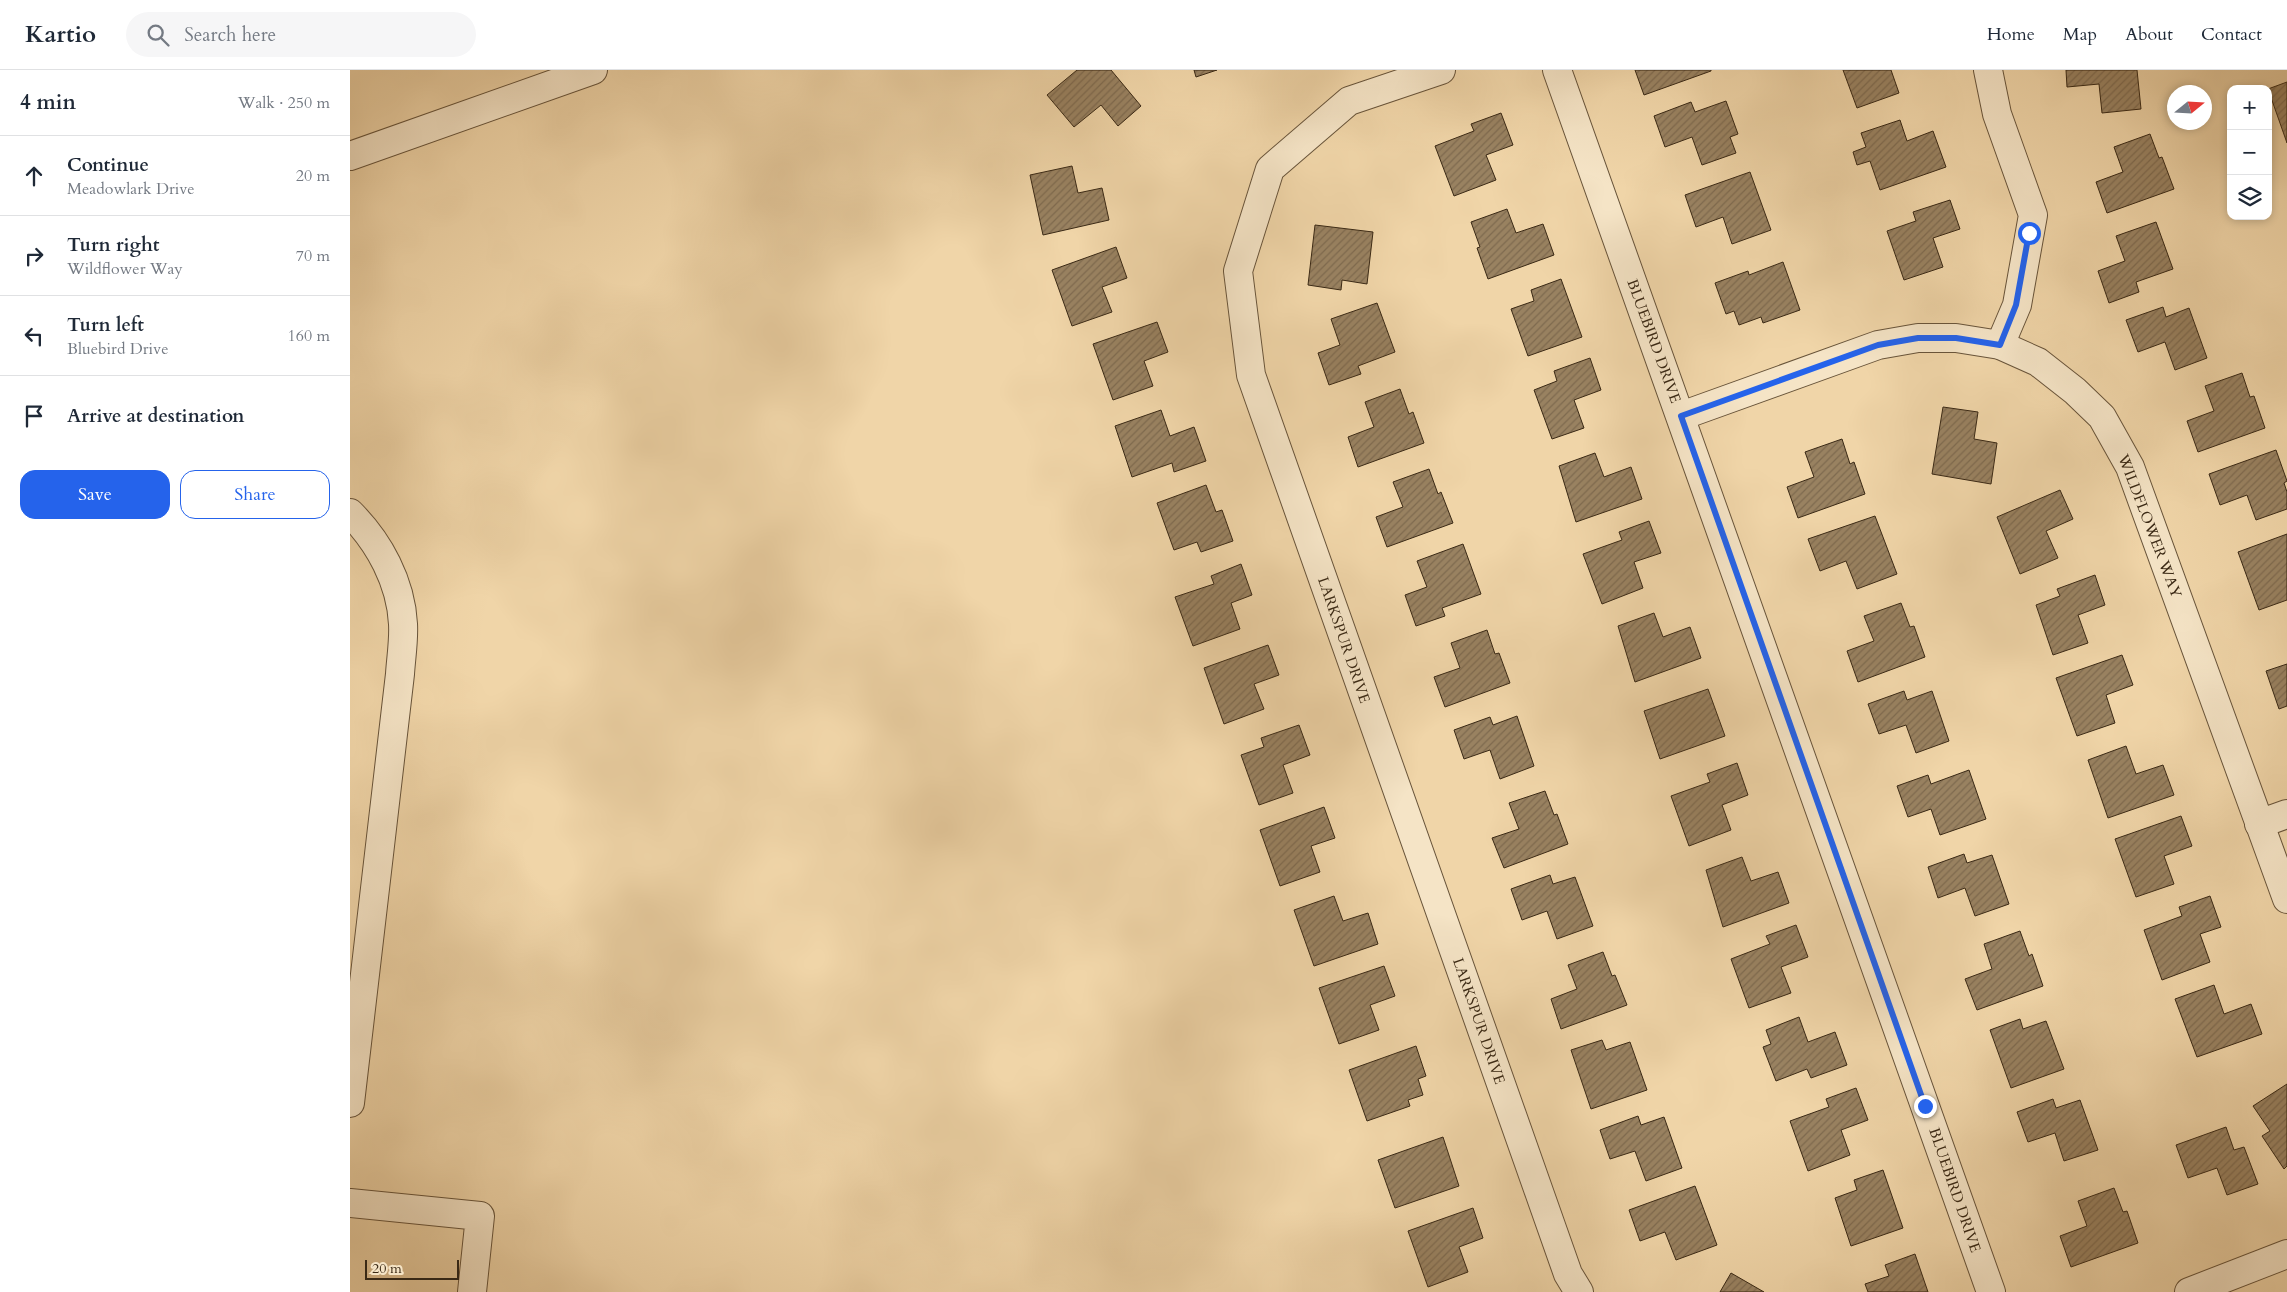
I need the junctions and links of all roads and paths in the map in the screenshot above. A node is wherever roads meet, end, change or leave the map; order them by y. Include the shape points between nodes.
1 (593, 70) edge
2 (1441, 70) edge
3 (1557, 70) edge
4 (1988, 70) edge
5 (350, 156) edge
6 (2000, 345) junction
7 (1681, 416) junction
8 (350, 513) edge
9 (2287, 814) edge
10 (2259, 824) junction
11 (2287, 899) edge
12 (352, 1062) edge
13 (350, 1103) edge
14 (350, 1203) edge
15 (2287, 1254) edge
16 (472, 1292) edge
17 (1579, 1292) edge
18 (1991, 1292) edge
19 (2189, 1292) edge

1 - 5 street
2 - 17 street, LARKSPUR DRIVE via 1349,102 1270,169 1238,271 1250,375 1565,1265
3 - 7 street, BLUEBIRD DRIVE
4 - 6 street via 1996,114 2033,215 2016,305
6 - 7 street, WILDFLOWER WAY via 1956,338 1918,338 1878,345
6 - 10 street, WILDFLOWER WAY via 2038,362 2074,391 2102,417 2118,444 2130,467
7 - 18 street, BLUEBIRD DRIVE
8 - 12 street via 368,531 393,575 404,624
9 - 10 street
10 - 11 street, WILDFLOWER WAY
12 - 13 street
14 - 16 street via 480,1216
15 - 19 street

